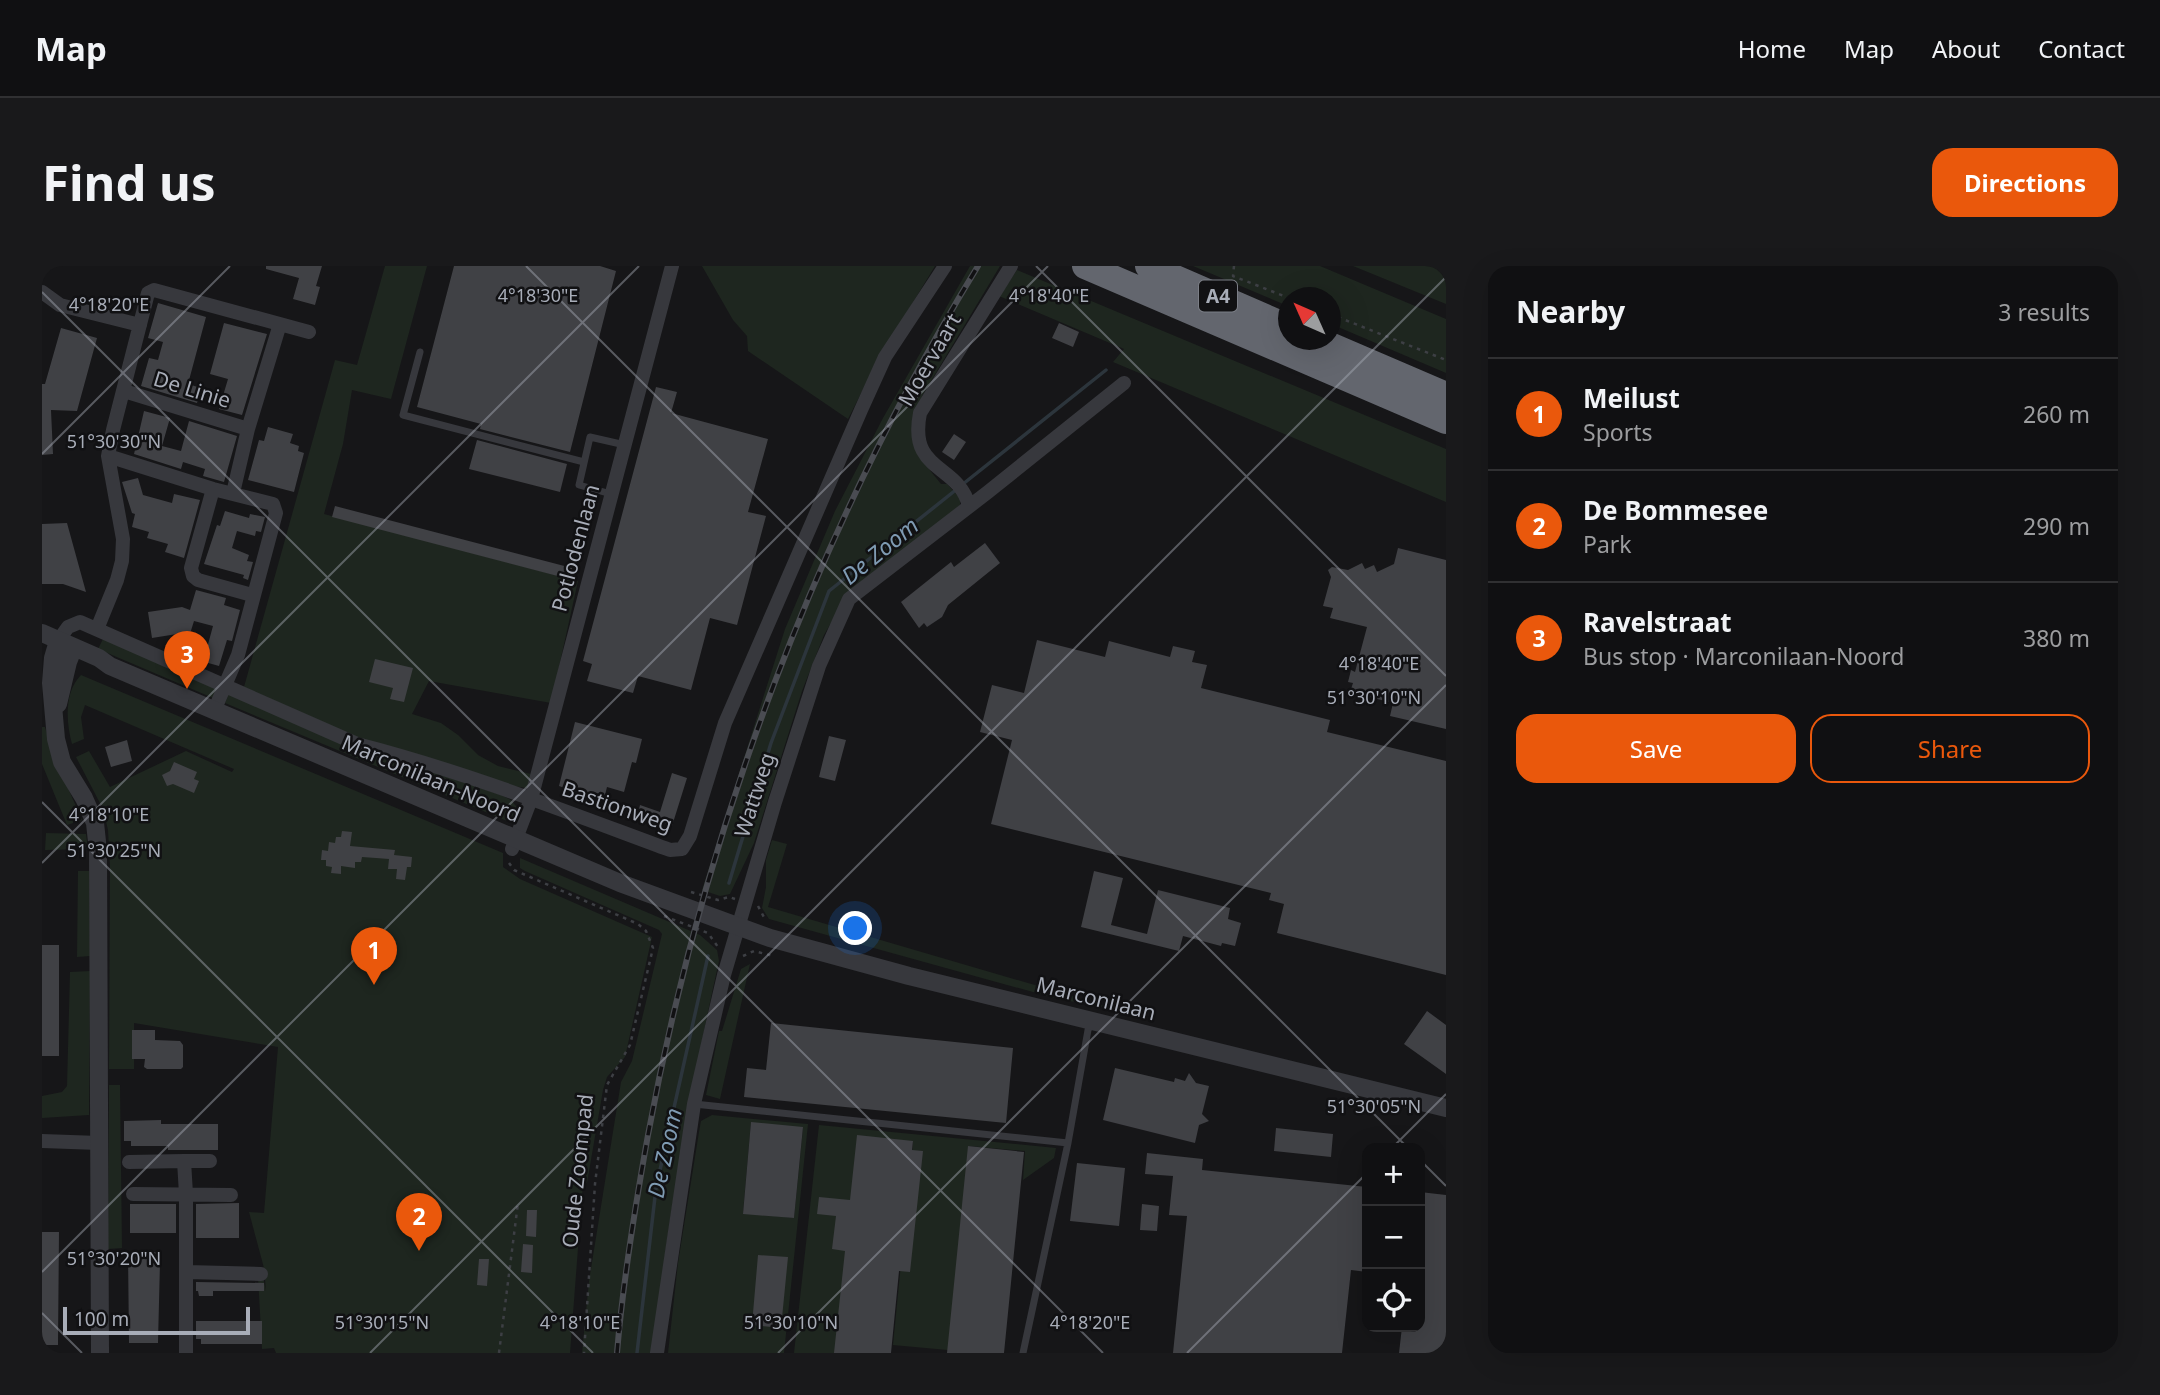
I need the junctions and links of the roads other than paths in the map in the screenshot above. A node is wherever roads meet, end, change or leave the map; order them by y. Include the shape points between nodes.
1 (672, 266) edge
2 (945, 266) edge
3 (1011, 266) edge
4 (1085, 266) edge
5 (1148, 266) edge
6 (42, 292) edge
7 (1278, 322) edge
8 (280, 324) junction
9 (140, 325) junction
10 (309, 332) dead end
11 (1341, 350) edge
12 (420, 352) dead end
13 (1124, 383) dead end
14 (124, 391) junction
15 (1446, 395) edge
16 (1446, 421) edge
17 (248, 429) junction
18 (625, 445) junction
19 (108, 456) junction
20 (584, 461) junction
21 (213, 489) junction
22 (233, 493) junction
23 (612, 494) junction
24 (967, 499) junction
25 (252, 595) junction
26 (97, 629) junction
27 (57, 644) edge
28 (223, 685) junction
29 (214, 711) junction
30 (531, 799) junction
31 (514, 844) junction
32 (738, 926) junction
33 (1091, 1021) junction
34 (694, 1104) junction
35 (1446, 1108) edge
36 (42, 1141) edge
37 (99, 1143) junction
38 (1068, 1143) junction
39 (184, 1161) junction
40 (209, 1161) dead end
41 (129, 1162) dead end
42 (133, 1194) dead end
43 (186, 1194) junction
44 (231, 1195) dead end
45 (187, 1272) junction
46 (261, 1274) dead end
47 (100, 1353) edge
48 (186, 1353) edge
49 (657, 1353) edge
50 (1023, 1353) edge

1 - 18 street, Potlodenlaan
2 - 30 street, Bastionweg via 885,357 861,410 725,723 682,849 670,850
3 - 24 street, Moervaart via 920,413 917,428 926,457
4 - 16 highway, A4
5 - 7 highway, A4
6 - 9 street via 60,305
8 - 9 street, De Linie via 154,290 148,293
8 - 10 street, De Linie
8 - 17 street, De Linie
9 - 14 street, De Linie
11 - 15 highway
12 - 20 lane via 403,415
13 - 24 street, Wattweg
14 - 17 street, De Linie
14 - 19 street, De Linie
17 - 22 street, De Linie
18 - 20 lane via 590,437
18 - 23 street, Potlodenlaan
19 - 21 street
19 - 26 street, De Linie via 124,539 117,580
20 - 23 lane via 579,485
21 - 22 street
21 - 25 street via 192,576
22 - 25 street via 273,504 276,513
23 - 30 street, Potlodenlaan
24 - 32 street, Wattweg via 849,599 819,666
25 - 28 street via 238,655
26 - 27 street, Bastionweg via 73,623
26 - 28 street, Bastionweg
27 - 29 street, Marconilaan-Noord via 99,658
27 - 37 street via 51,682 56,739 62,762 95,823 98,851
28 - 29 street
28 - 30 street, Bastionweg via 357,744
29 - 31 street, Marconilaan-Noord
30 - 31 street, Potlodenlaan
31 - 32 street, Marconilaan-Noord
32 - 33 street, Marconilaan via 825,955
32 - 34 street, Wattweg
33 - 35 street, Marconilaan
33 - 38 lane
34 - 38 lane
34 - 49 street, Wattweg
36 - 37 street
37 - 47 street
38 - 50 lane
39 - 40 street
39 - 41 street
39 - 43 street
42 - 43 street
43 - 44 street
43 - 45 street
45 - 46 street
45 - 48 street

